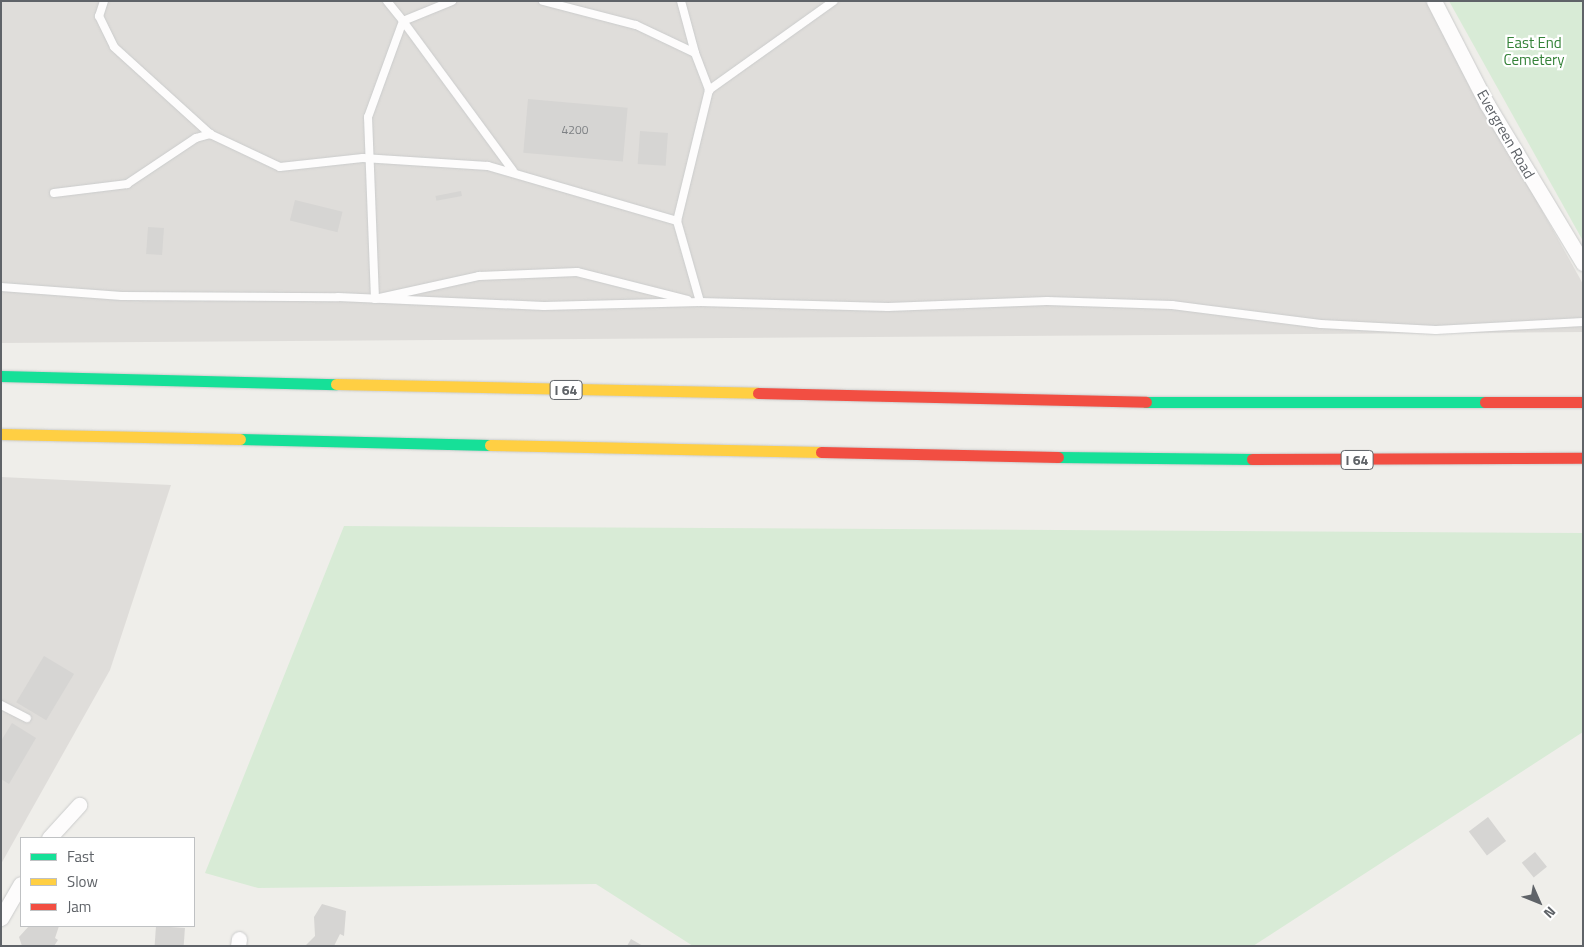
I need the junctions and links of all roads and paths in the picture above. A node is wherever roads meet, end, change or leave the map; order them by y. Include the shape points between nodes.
1 (104, 1) edge
2 (388, 1) edge
3 (452, 1) edge
4 (543, 1) edge
5 (681, 1) edge
6 (834, 1) edge
7 (1434, 1) edge
8 (403, 21) junction
9 (695, 53) junction
10 (708, 90) junction
11 (210, 134) junction
12 (370, 158) junction
13 (513, 171) junction
14 (54, 193) dead end
15 (677, 221) junction
16 (1583, 264) edge
17 (1, 287) edge
18 (375, 299) junction
19 (700, 302) junction
20 (1583, 322) edge
21 (1, 376) edge
22 (1583, 402) edge
23 (1, 434) edge
24 (1583, 458) edge
25 (1, 704) edge
26 (27, 718) dead end
27 (79, 805) dead end
28 (50, 837) edge
29 (20, 886) edge
30 (1, 918) edge

1 - 11 lane via 99,16 114,47
2 - 8 lane
3 - 8 lane
4 - 9 lane via 636,25
5 - 9 lane
6 - 10 lane
7 - 16 street, Evergreen Road via 1487,104
8 - 12 lane via 368,117
8 - 13 lane
9 - 10 lane
10 - 15 lane
11 - 12 lane via 280,167
11 - 14 lane via 196,138 127,184
12 - 13 lane via 417,158
12 - 18 lane
13 - 15 lane
15 - 19 lane
17 - 18 lane via 122,296
18 - 19 lane via 544,306
18 - 19 lane via 479,276 577,272
19 - 20 lane via 888,307 1047,301 1172,306 1321,324 1436,330
21 - 22 highway, I 64 via 1132,402
23 - 24 highway, I 64 via 1131,459
25 - 26 lane
27 - 28 street
29 - 30 street

